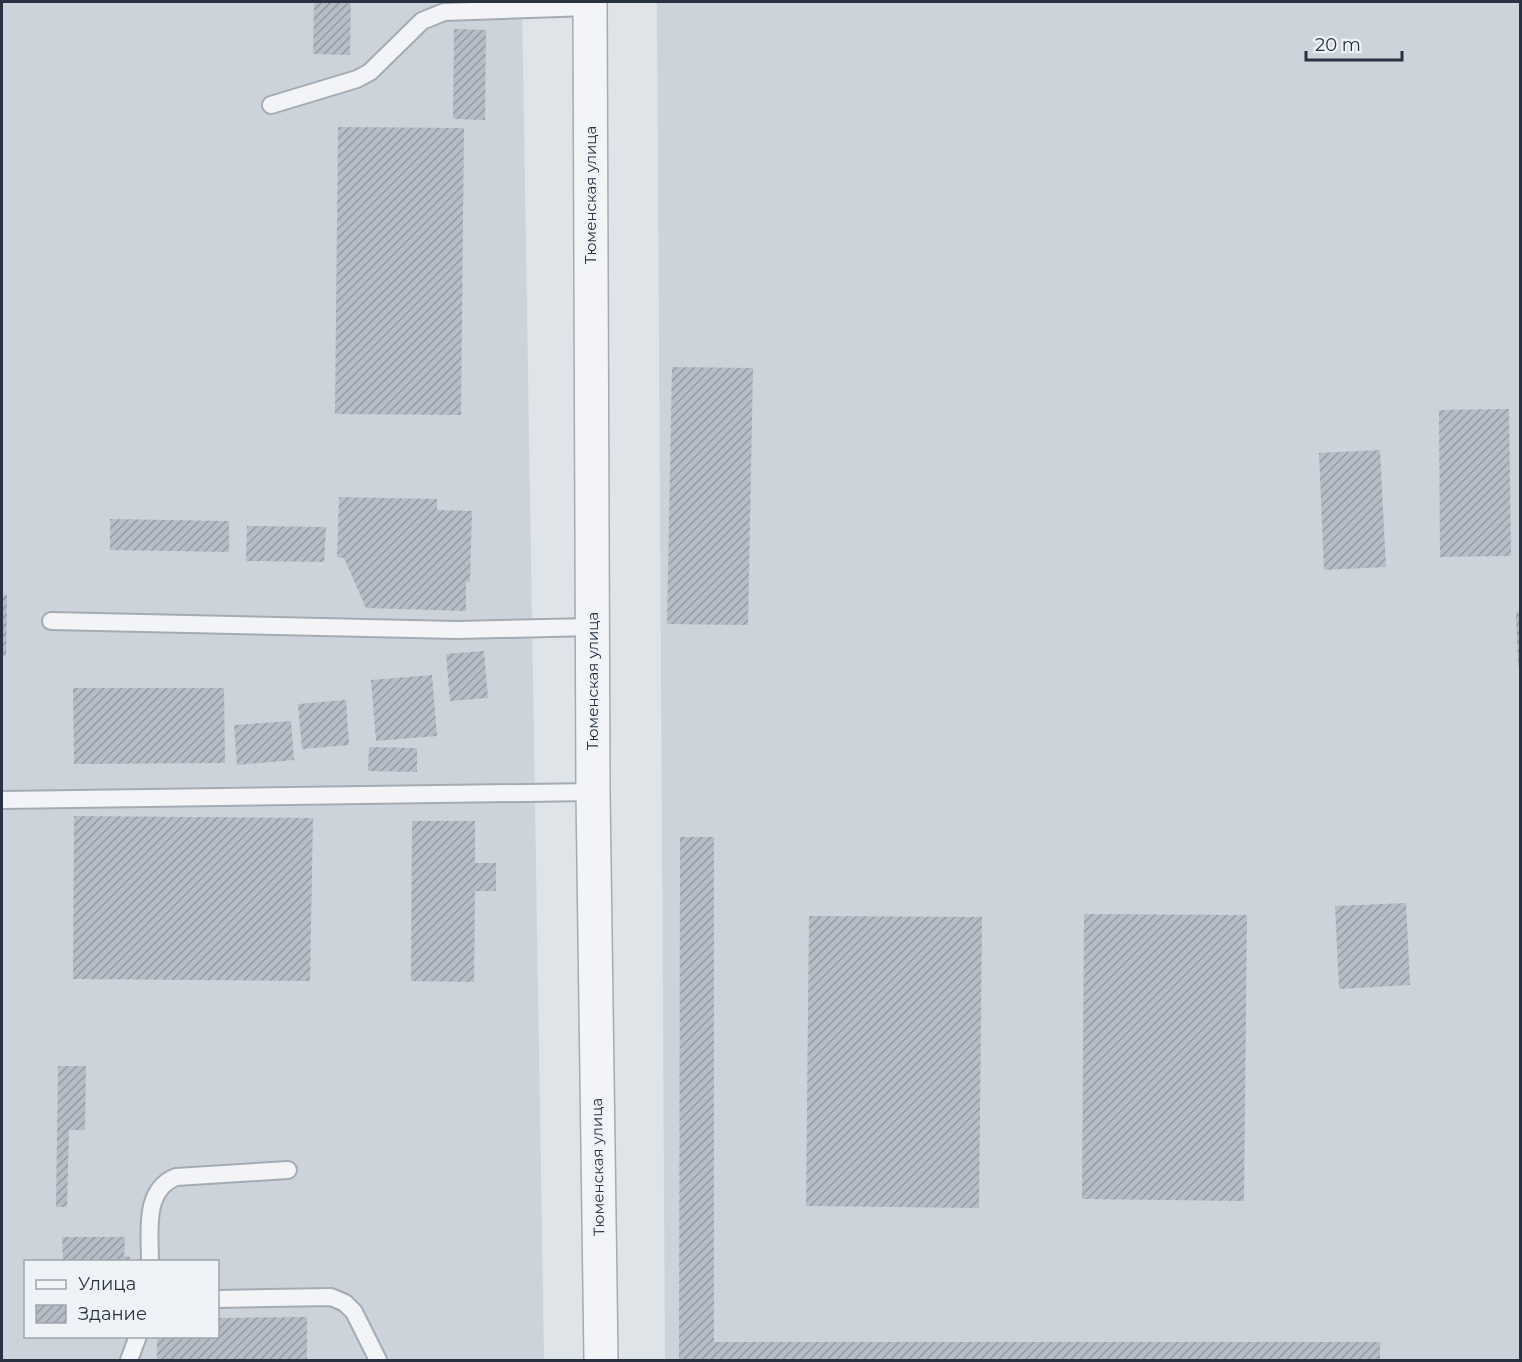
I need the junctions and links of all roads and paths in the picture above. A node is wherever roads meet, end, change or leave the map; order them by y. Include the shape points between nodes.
1 (590, 4) edge
2 (271, 105) dead end
3 (51, 621) dead end
4 (593, 627) junction
5 (593, 792) junction
6 (2, 800) edge
7 (288, 1170) dead end
8 (150, 1260) edge
9 (219, 1299) edge
10 (137, 1338) edge
11 (129, 1360) edge
12 (378, 1360) edge
13 (601, 1360) edge

1 - 2 lane via 444,12 422,21 370,72 357,79
1 - 4 street, Тюменская улица
3 - 4 lane via 457,630
4 - 5 street, Тюменская улица
5 - 6 lane
5 - 13 street, Тюменская улица
7 - 8 lane via 167,1180 156,1193 150,1211
9 - 12 lane via 331,1297 354,1312
10 - 11 lane

